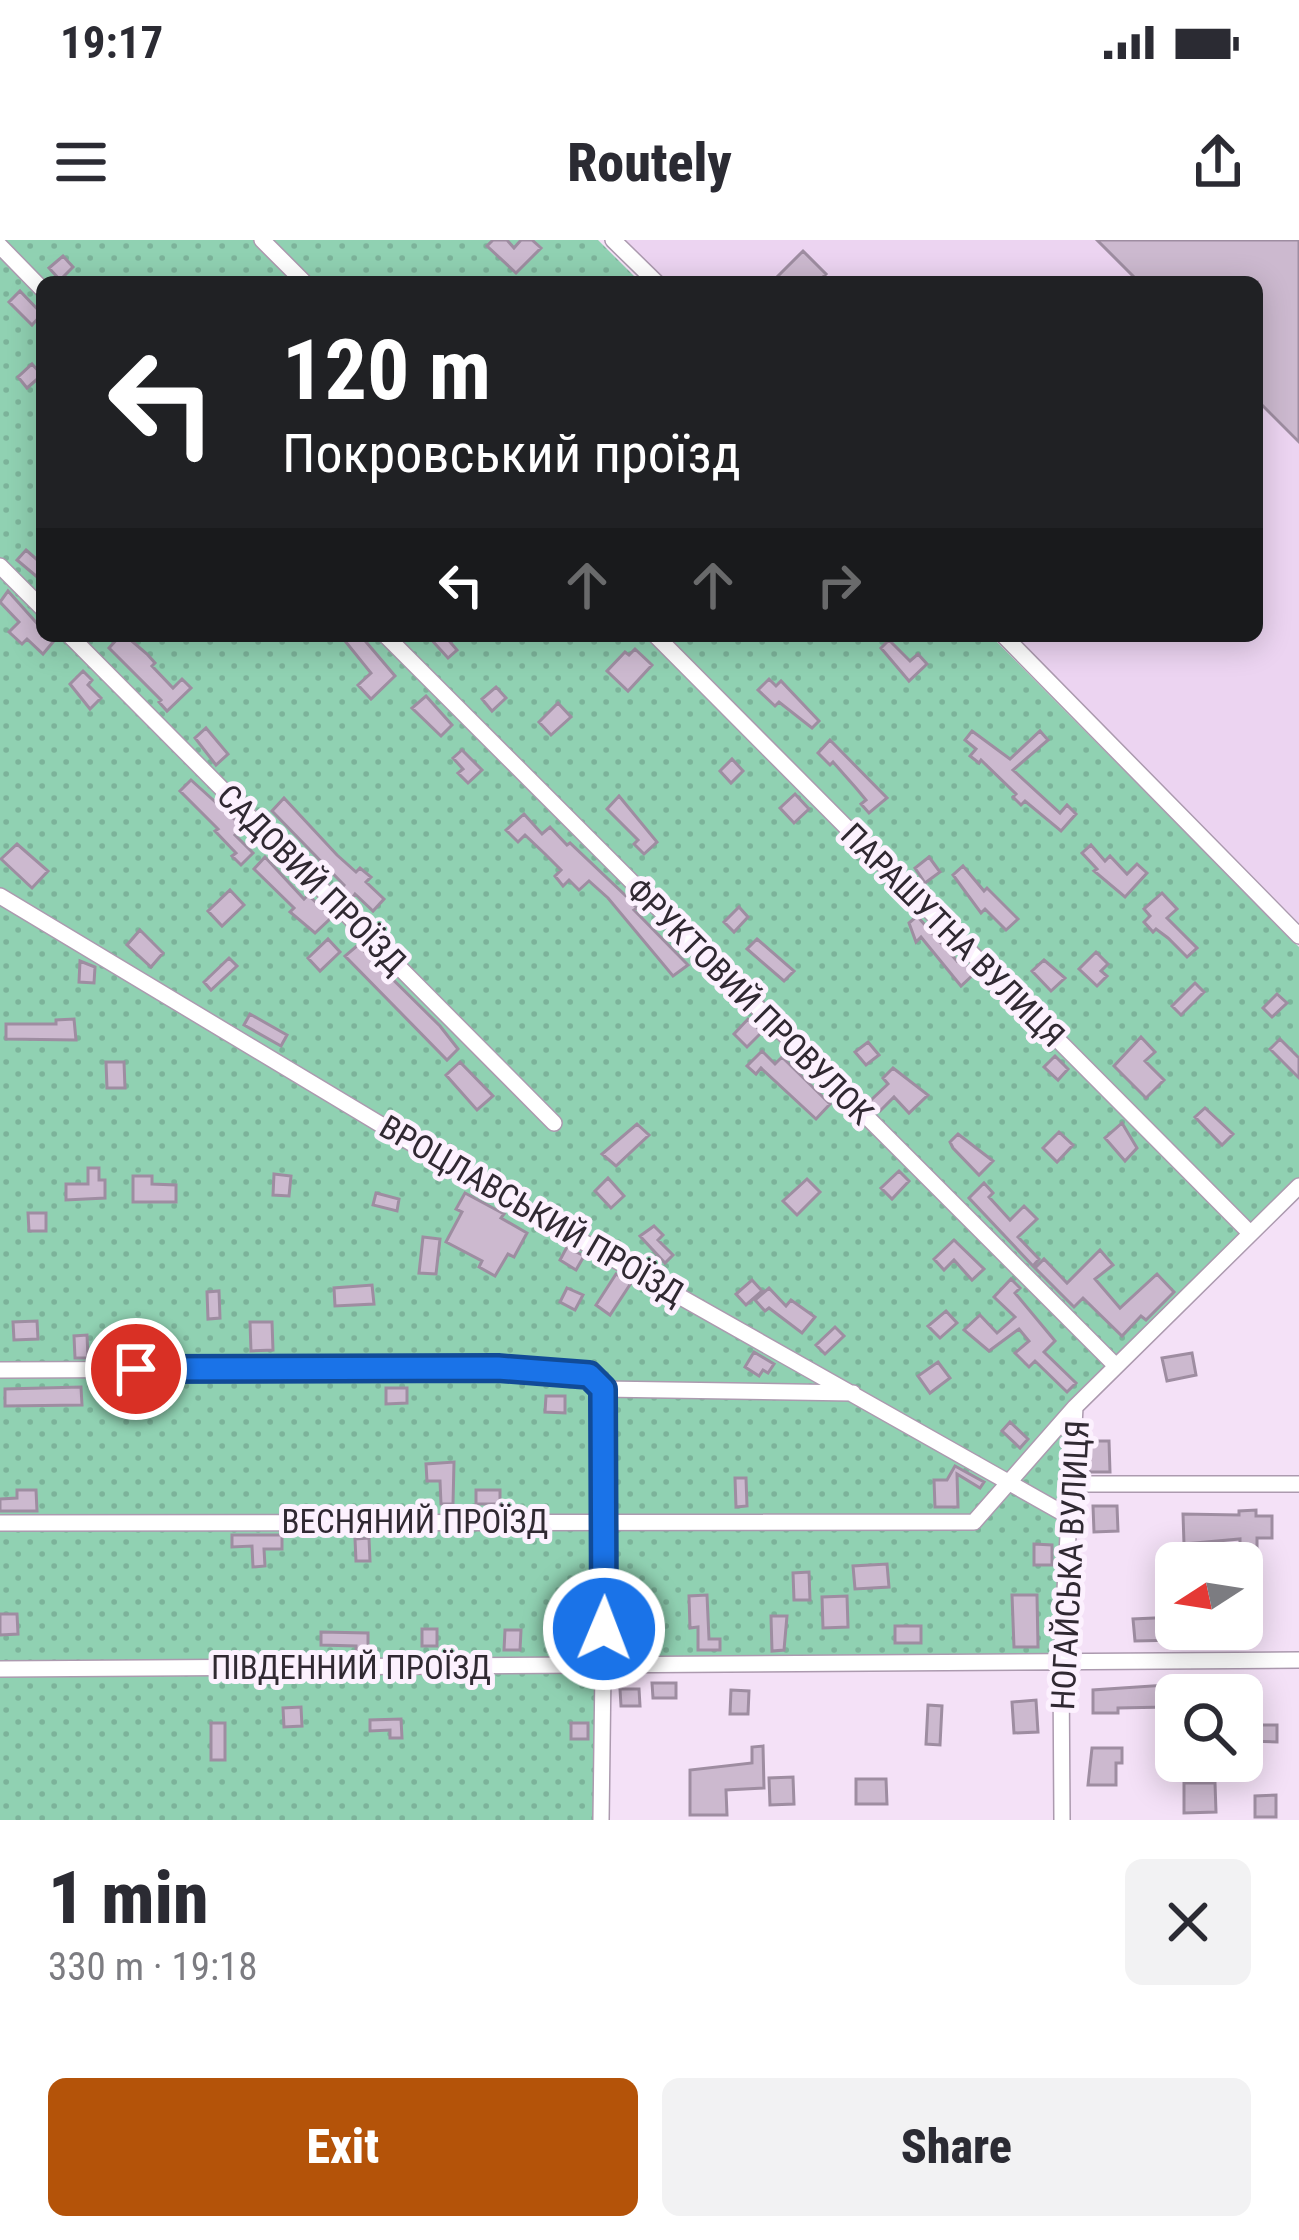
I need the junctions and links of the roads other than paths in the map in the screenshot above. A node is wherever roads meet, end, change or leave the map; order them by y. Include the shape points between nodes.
1 (262, 240) edge
2 (614, 240) edge
3 (0, 246) edge
4 (298, 276) edge
5 (650, 276) edge
6 (36, 283) edge
7 (0, 566) edge
8 (36, 602) edge
9 (76, 642) edge
10 (392, 642) edge
11 (662, 642) edge
12 (1010, 642) edge
13 (0, 896) edge
14 (1299, 936) edge
15 (554, 1123) dead end
16 (1299, 1186) edge
17 (1250, 1233) junction
18 (1115, 1365) junction
19 (0, 1370) edge
20 (603, 1389) junction
21 (856, 1393) junction
22 (1075, 1407) junction
23 (1005, 1484) junction
24 (1068, 1484) junction
25 (1299, 1484) edge
26 (1068, 1516) junction
27 (605, 1520) junction
28 (0, 1522) edge
29 (1299, 1660) edge
30 (1061, 1664) junction
31 (604, 1665) junction
32 (0, 1669) edge
33 (601, 1820) edge
34 (1062, 1820) edge

1 - 4 street
2 - 5 street
3 - 6 street
7 - 8 street
9 - 15 street, САДОВИЙ ПРОЇЗД
10 - 18 street, ФРУКТОВИЙ ПРОВУЛОК
11 - 17 street, ПАРАШУТНА ВУЛИЦЯ
12 - 14 street
13 - 21 street, ВРОЦЛАВСЬКИЙ ПРОЇЗД via 463,1174
16 - 17 street, НОГАЙСЬКА ВУЛИЦЯ
17 - 18 street, НОГАЙСЬКА ВУЛИЦЯ
18 - 22 street, НОГАЙСЬКА ВУЛИЦЯ
19 - 20 street via 498,1368 589,1375
20 - 21 street
20 - 27 street
21 - 23 street, ВРОЦЛАВСЬКИЙ ПРОЇЗД
22 - 23 street
22 - 24 street, НОГАЙСЬКА ВУЛИЦЯ
23 - 26 street, ВРОЦЛАВСЬКИЙ ПРОЇЗД
23 - 27 street, ВЕСНЯНИЙ ПРОЇЗД via 974,1522
24 - 25 street
24 - 26 street, НОГАЙСЬКА ВУЛИЦЯ
26 - 30 street, НОГАЙСЬКА ВУЛИЦЯ
27 - 28 street, ВЕСНЯНИЙ ПРОЇЗД
27 - 31 street
29 - 30 street, ПІВДЕННИЙ ПРОЇЗД
30 - 31 street, ПІВДЕННИЙ ПРОЇЗД
30 - 34 street, НОГАЙСЬКА ВУЛИЦЯ
31 - 32 street, ПІВДЕННИЙ ПРОЇЗД
31 - 33 street

